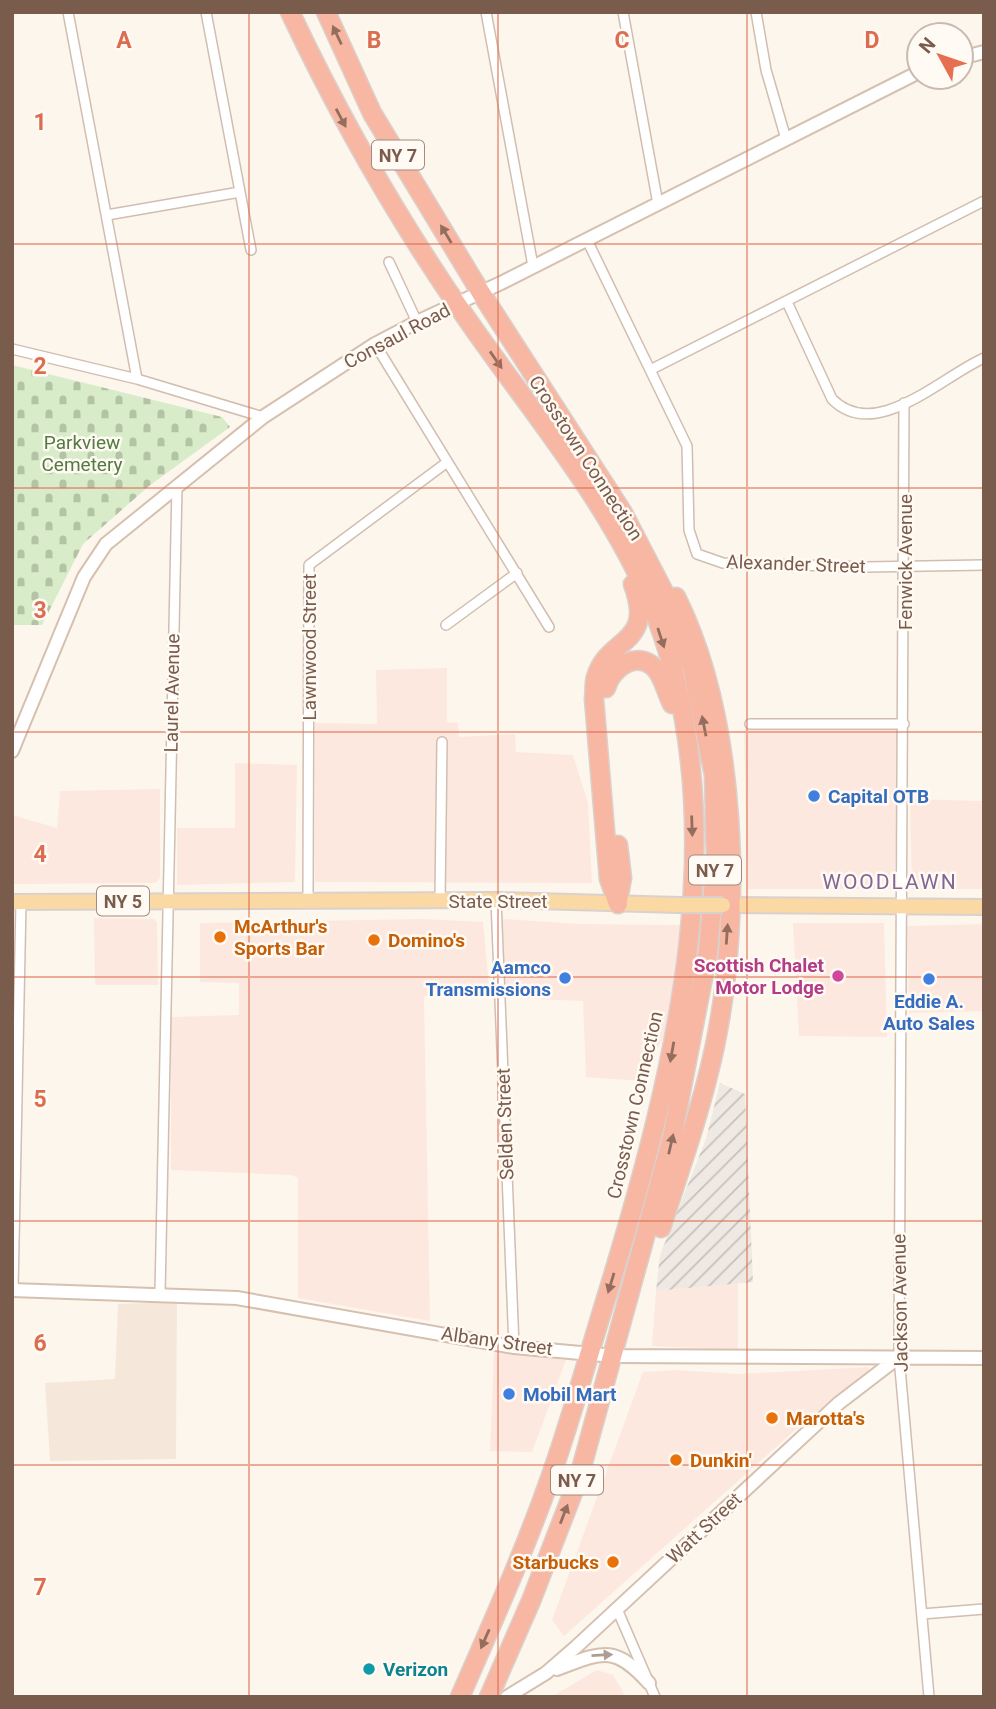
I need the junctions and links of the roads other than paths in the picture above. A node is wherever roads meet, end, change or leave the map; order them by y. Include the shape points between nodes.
1 (68, 12) edge
2 (206, 12) edge
3 (290, 12) edge
4 (326, 12) edge
5 (486, 12) edge
6 (623, 12) edge
7 (756, 12) edge
8 (905, 79) edge
9 (786, 139) junction
10 (240, 192) junction
11 (984, 201) edge
12 (658, 204) junction
13 (107, 215) junction
14 (587, 240) junction
15 (251, 250) dead end
16 (388, 262) dead end
17 (533, 267) junction
18 (481, 293) junction
19 (787, 302) junction
20 (457, 304) junction
21 (417, 322) junction
22 (374, 344) junction
23 (12, 349) edge
24 (984, 358) edge
25 (652, 369) junction
26 (137, 379) junction
27 (904, 403) junction
28 (263, 417) junction
29 (446, 463) junction
30 (177, 484) junction
31 (623, 513) junction
32 (613, 531) junction
33 (984, 565) edge
34 (905, 566) junction
35 (517, 573) junction
36 (446, 625) dead end
37 (548, 627) dead end
38 (750, 724) dead end
39 (904, 724) junction
40 (684, 733) junction
41 (442, 742) dead end
42 (12, 751) edge
43 (496, 900) junction
44 (167, 901) junction
45 (309, 901) junction
46 (440, 901) junction
47 (17, 902) edge
48 (618, 904) junction
49 (726, 905) junction
50 (984, 907) edge
51 (901, 908) junction
52 (13, 1290) edge
53 (160, 1294) junction
54 (622, 1329) junction
55 (514, 1347) junction
56 (590, 1352) junction
57 (614, 1356) junction
58 (899, 1357) junction
59 (984, 1358) edge
60 (617, 1609) junction
61 (984, 1609) edge
62 (922, 1614) junction
63 (546, 1673) junction
64 (649, 1683) junction
65 (460, 1697) edge
66 (489, 1697) edge
67 (507, 1697) edge
68 (655, 1697) edge
69 (929, 1697) edge

1 - 13 street
2 - 10 street
3 -> 20 highway, Crosstown Connection / NY 7 via 338,114 398,217
18 -> 4 highway, Crosstown Connection / NY 7 via 372,113
5 - 17 street
6 - 12 street
7 - 9 street
8 - 9 street, Consaul Road
9 - 12 street, Consaul Road
10 - 13 street
10 - 15 street
11 - 19 street
12 - 14 street, Consaul Road
13 - 26 street
14 - 17 street, Consaul Road
14 - 25 street, Alexander Street
16 - 21 street
17 - 18 street, Consaul Road
18 - 20 street, Consaul Road
18 - 31 highway, Crosstown Connection / NY 7
19 - 25 street
19 - 27 street via 832,399 841,408 870,416
20 - 21 street, Consaul Road
20 -> 32 highway, Crosstown Connection / NY 7
21 - 22 street, Consaul Road
22 - 28 street, Consaul Road
22 - 29 street
23 - 26 street
24 - 27 street
25 - 34 street, Alexander Street via 687,446 690,530 697,554 723,563
26 - 28 street
27 - 34 street, Fenwick Avenue
28 - 30 street, Consaul Road
29 - 35 street
29 - 45 street, Lawnwood Street via 309,565
30 - 42 street, Consaul Road via 106,544 84,577
30 - 44 street, Laurel Avenue
31 - 49 highway via 667,578 687,618 706,675 719,726 729,812
54 -> 31 highway, Crosstown Connection / NY 7 via 687,1064 708,952 716,859 714,775 693,671 664,592
32 -> 40 highway, Crosstown Connection / NY 7 via 649,600 675,678
32 - 48 highway via 636,592 639,617 632,637 612,654 597,676 594,699 609,879
33 - 34 street, Alexander Street
34 - 39 street, Fenwick Avenue
35 - 36 street
35 - 37 street
38 - 39 street
39 - 51 street, Fenwick Avenue
40 - 48 highway via 657,670 635,661 614,670 603,700 622,878
40 -> 56 highway, Crosstown Connection / NY 7 via 690,771 693,872 672,1056
41 - 46 street
43 - 46 main road, State Street / NY 5
43 - 48 main road, State Street / NY 5
43 - 55 street, Selden Street
44 - 45 main road, State Street / NY 5
44 - 47 main road, State Street / NY 5
44 - 53 street, Laurel Avenue
45 - 46 main road, State Street / NY 5
47 - 52 street
48 - 49 main road, State Street / NY 5, bridge
49 - 51 main road, State Street / NY 5
54 -> 49 highway via 643,1284 701,1106 723,988
50 - 51 main road, State Street / NY 5
51 - 58 street, Jackson Avenue
52 - 53 street, Albany Street
53 - 55 street, Albany Street via 237,1298
54 - 57 highway, Crosstown Connection / NY 7
55 - 56 street, Albany Street
56 - 57 street, Albany Street
56 -> 65 highway, Crosstown Connection / NY 7 via 553,1469
57 - 58 street, Albany Street
66 -> 57 highway, Crosstown Connection / NY 7 via 579,1477
58 - 59 street, Albany Street
58 - 60 street, Watt Street via 839,1403
58 - 62 street, Jackson Avenue
60 - 63 street, Watt Street
60 - 64 street
61 - 62 street
62 - 69 street, Jackson Avenue
63 -> 64 street via 608,1653 620,1656
63 - 67 street, Watt Street
64 - 68 street

